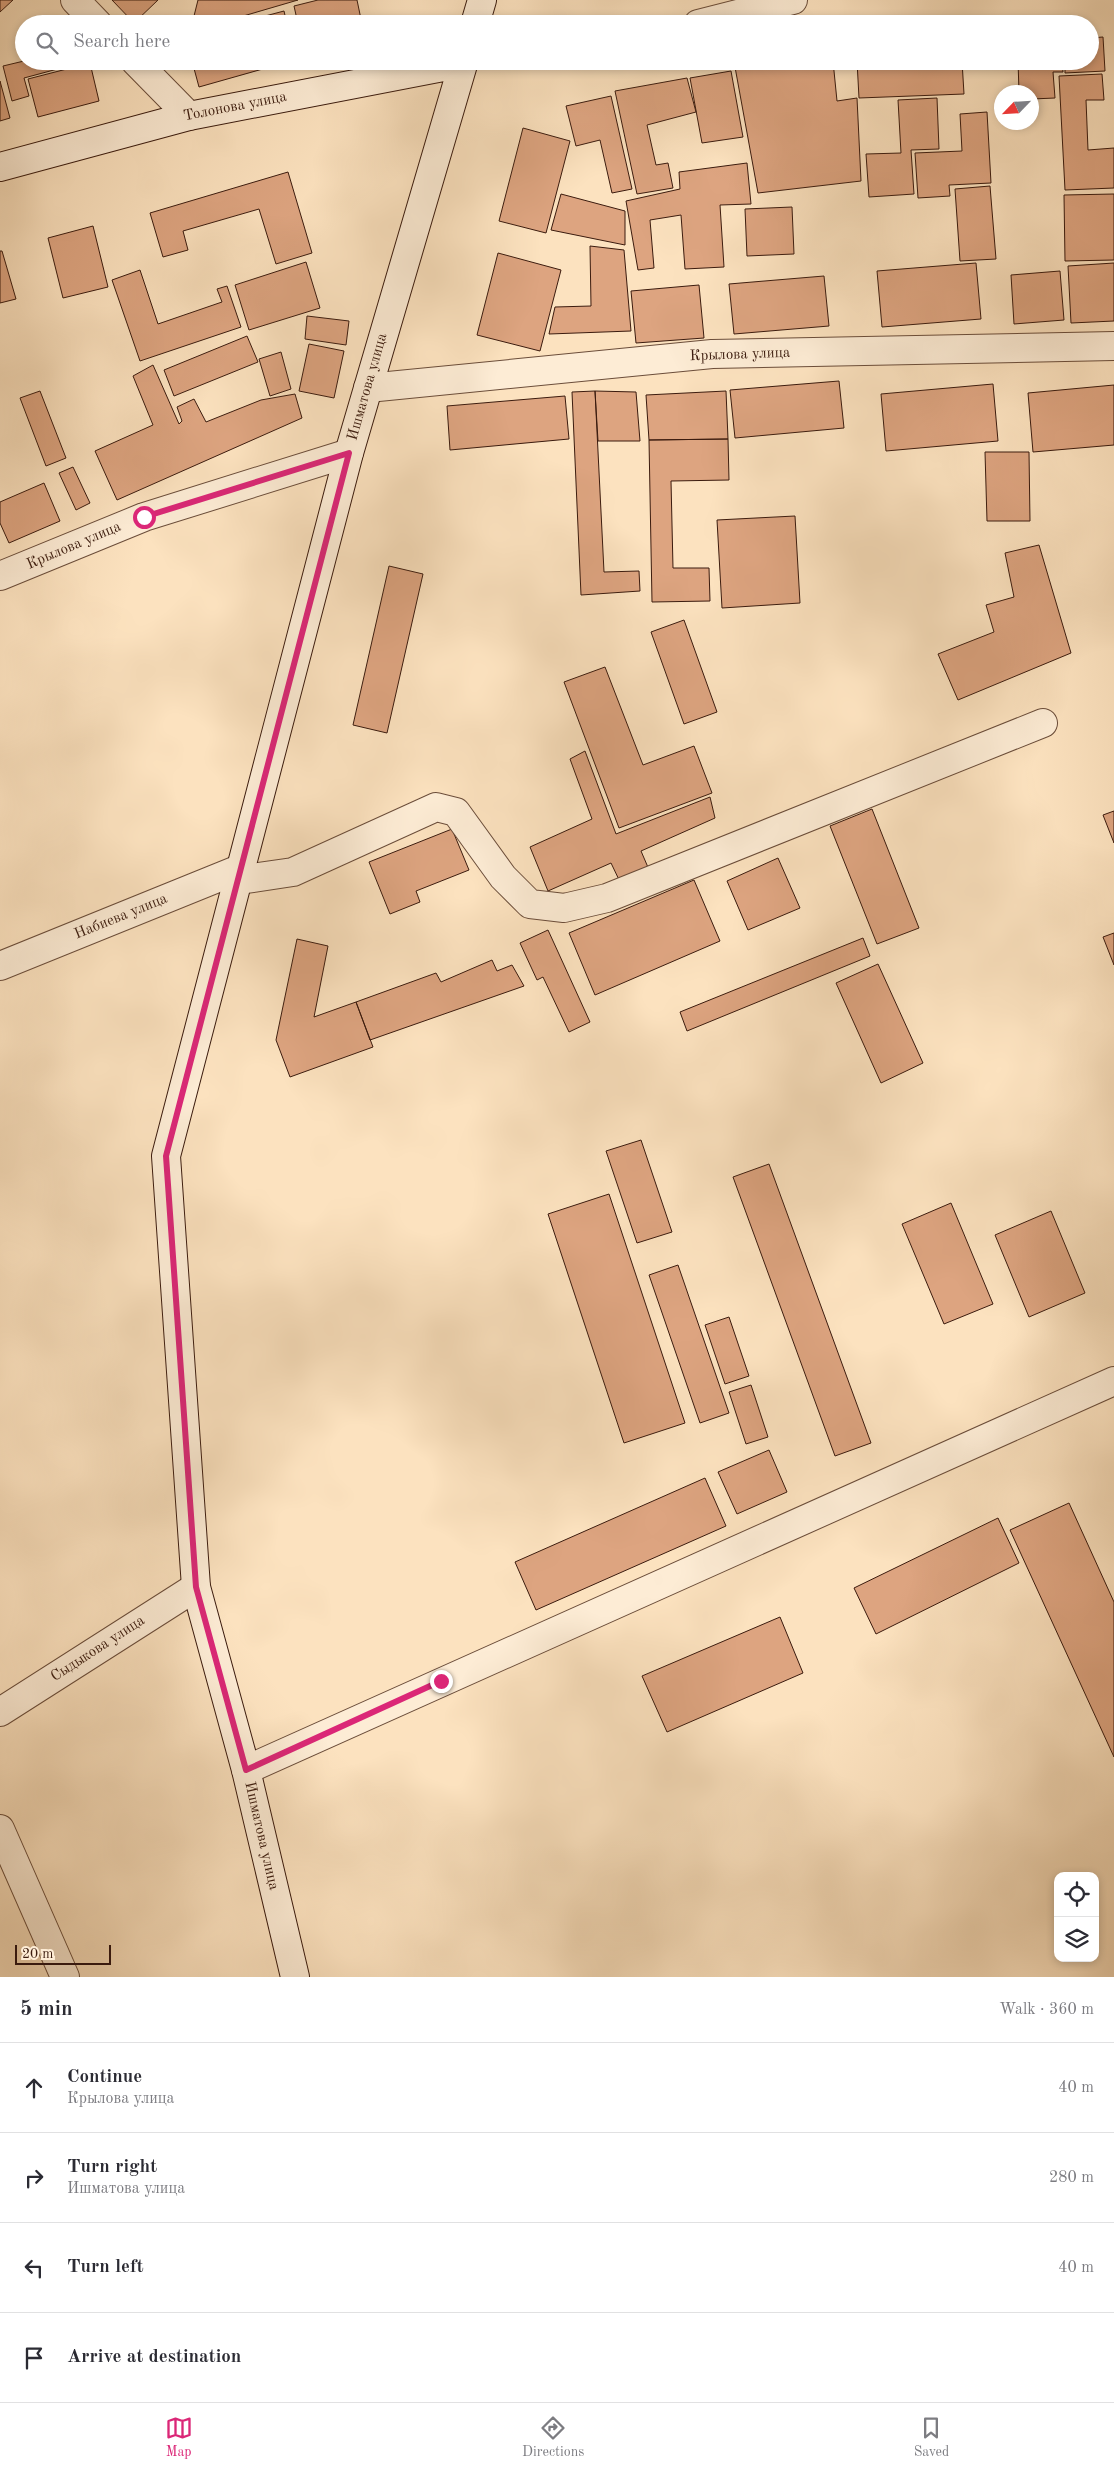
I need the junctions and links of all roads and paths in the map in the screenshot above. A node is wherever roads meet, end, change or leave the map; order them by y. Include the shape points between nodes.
1 (74, 0) edge
2 (482, 0) edge
3 (793, 0) edge
4 (89, 15) edge
5 (478, 15) edge
6 (734, 15) edge
7 (144, 70) edge
8 (426, 70) edge
9 (465, 70) edge
10 (189, 116) junction
11 (0, 167) edge
12 (1114, 346) edge
13 (368, 388) junction
14 (349, 453) junction
15 (0, 576) edge
16 (1043, 723) dead end
17 (240, 874) junction
18 (0, 966) edge
19 (1114, 1381) edge
20 (196, 1587) junction
21 (0, 1712) edge
22 (246, 1770) junction
23 (0, 1829) edge
24 (65, 1977) edge
25 (295, 1977) edge

1 - 4 street
2 - 5 street
3 - 6 street
7 - 10 street
8 - 10 street, Толонова улица
9 - 13 street, Ишматова улица
10 - 11 street, Толонова улица
12 - 13 street, Крылова улица via 712,354
13 - 14 street, Ишматова улица
14 - 15 street, Крылова улица via 144,517
14 - 17 street, Ишматова улица
16 - 17 street, Набиева улица via 607,898 564,908 530,904 503,877 456,812 436,807 293,872
17 - 18 street, Набиева улица
17 - 20 street, Ишматова улица via 166,1156
19 - 22 street
20 - 21 street, Сыдыкова улица
20 - 22 street, Ишматова улица
22 - 25 street, Ишматова улица
23 - 24 street

